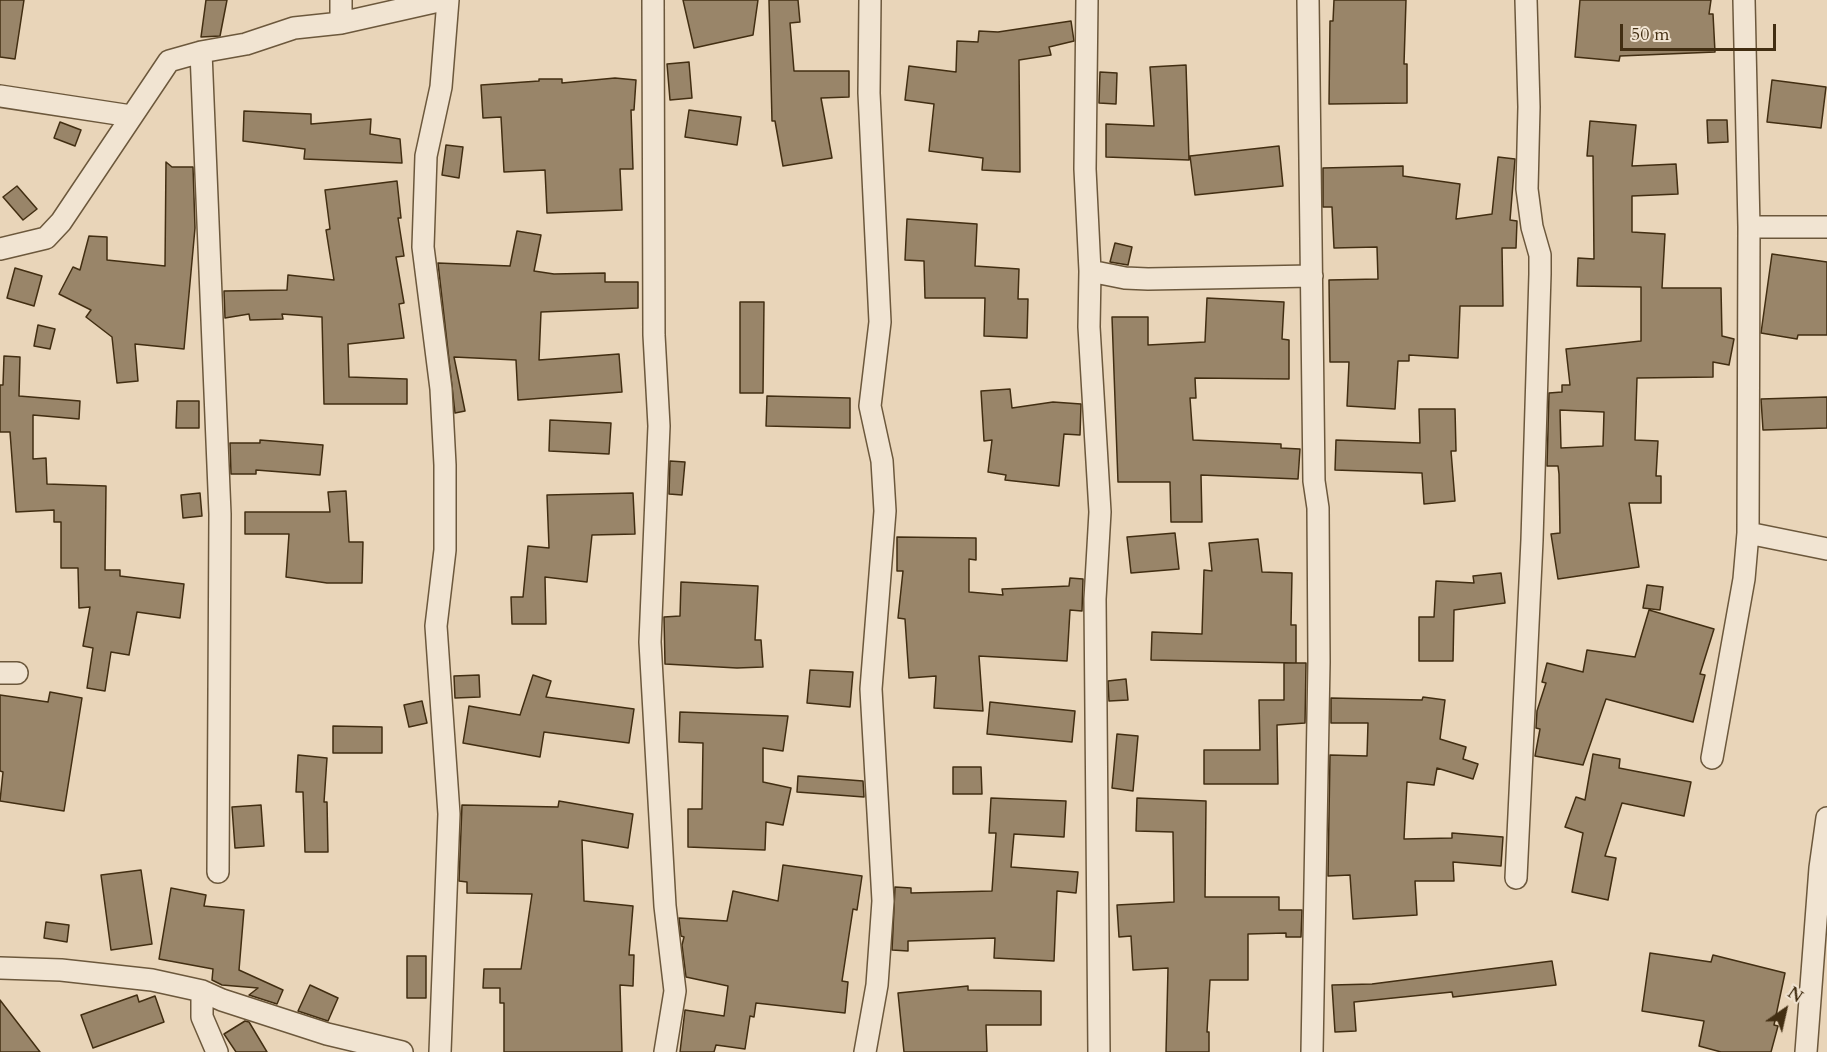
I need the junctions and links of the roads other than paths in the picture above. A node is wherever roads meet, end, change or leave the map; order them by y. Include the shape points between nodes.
1 (341, 0) edge
2 (445, 0) edge
3 (653, 0) edge
4 (870, 0) edge
5 (1087, 0) edge
6 (1308, 0) edge
7 (1526, 0) edge
8 (1744, 0) edge
9 (341, 23) junction
10 (201, 52) junction
11 (0, 96) edge
12 (131, 116) junction
13 (1749, 227) junction
14 (1827, 227) edge
15 (0, 249) edge
16 (1090, 272) junction
17 (1312, 276) junction
18 (1748, 533) junction
19 (1827, 549) edge
20 (1712, 758) dead end
21 (1827, 818) edge
22 (218, 872) dead end
23 (1516, 878) dead end
24 (0, 969) edge
25 (202, 991) junction
26 (217, 1052) edge
27 (402, 1052) edge
28 (440, 1052) edge
29 (665, 1052) edge
30 (865, 1052) edge
31 (1099, 1052) edge
32 (1312, 1052) edge
33 (1806, 1052) edge

1 - 9 street
2 - 9 street
2 - 28 street via 441,87 426,156 423,247 441,389 445,465 445,550 436,626 449,814
3 - 29 street via 654,335 659,426 650,642 665,906 675,991
4 - 30 street via 869,93 880,322 870,406 882,461 885,511 871,689 883,901 877,985
5 - 16 street via 1085,169
6 - 17 street
7 - 23 street via 1527,189 1540,274
8 - 13 street
9 - 10 street via 294,28 246,44
10 - 12 street via 169,61
10 - 22 street via 220,514
11 - 12 street
12 - 15 street via 61,222 46,238
13 - 14 street
13 - 18 street
16 - 17 street via 1148,279
16 - 31 street via 1089,327 1100,512 1095,599
17 - 32 street via 1319,662
18 - 19 street
18 - 20 street via 1744,579
21 - 33 street
24 - 25 street via 124,976
25 - 26 street via 202,1017
25 - 27 street via 327,1034

